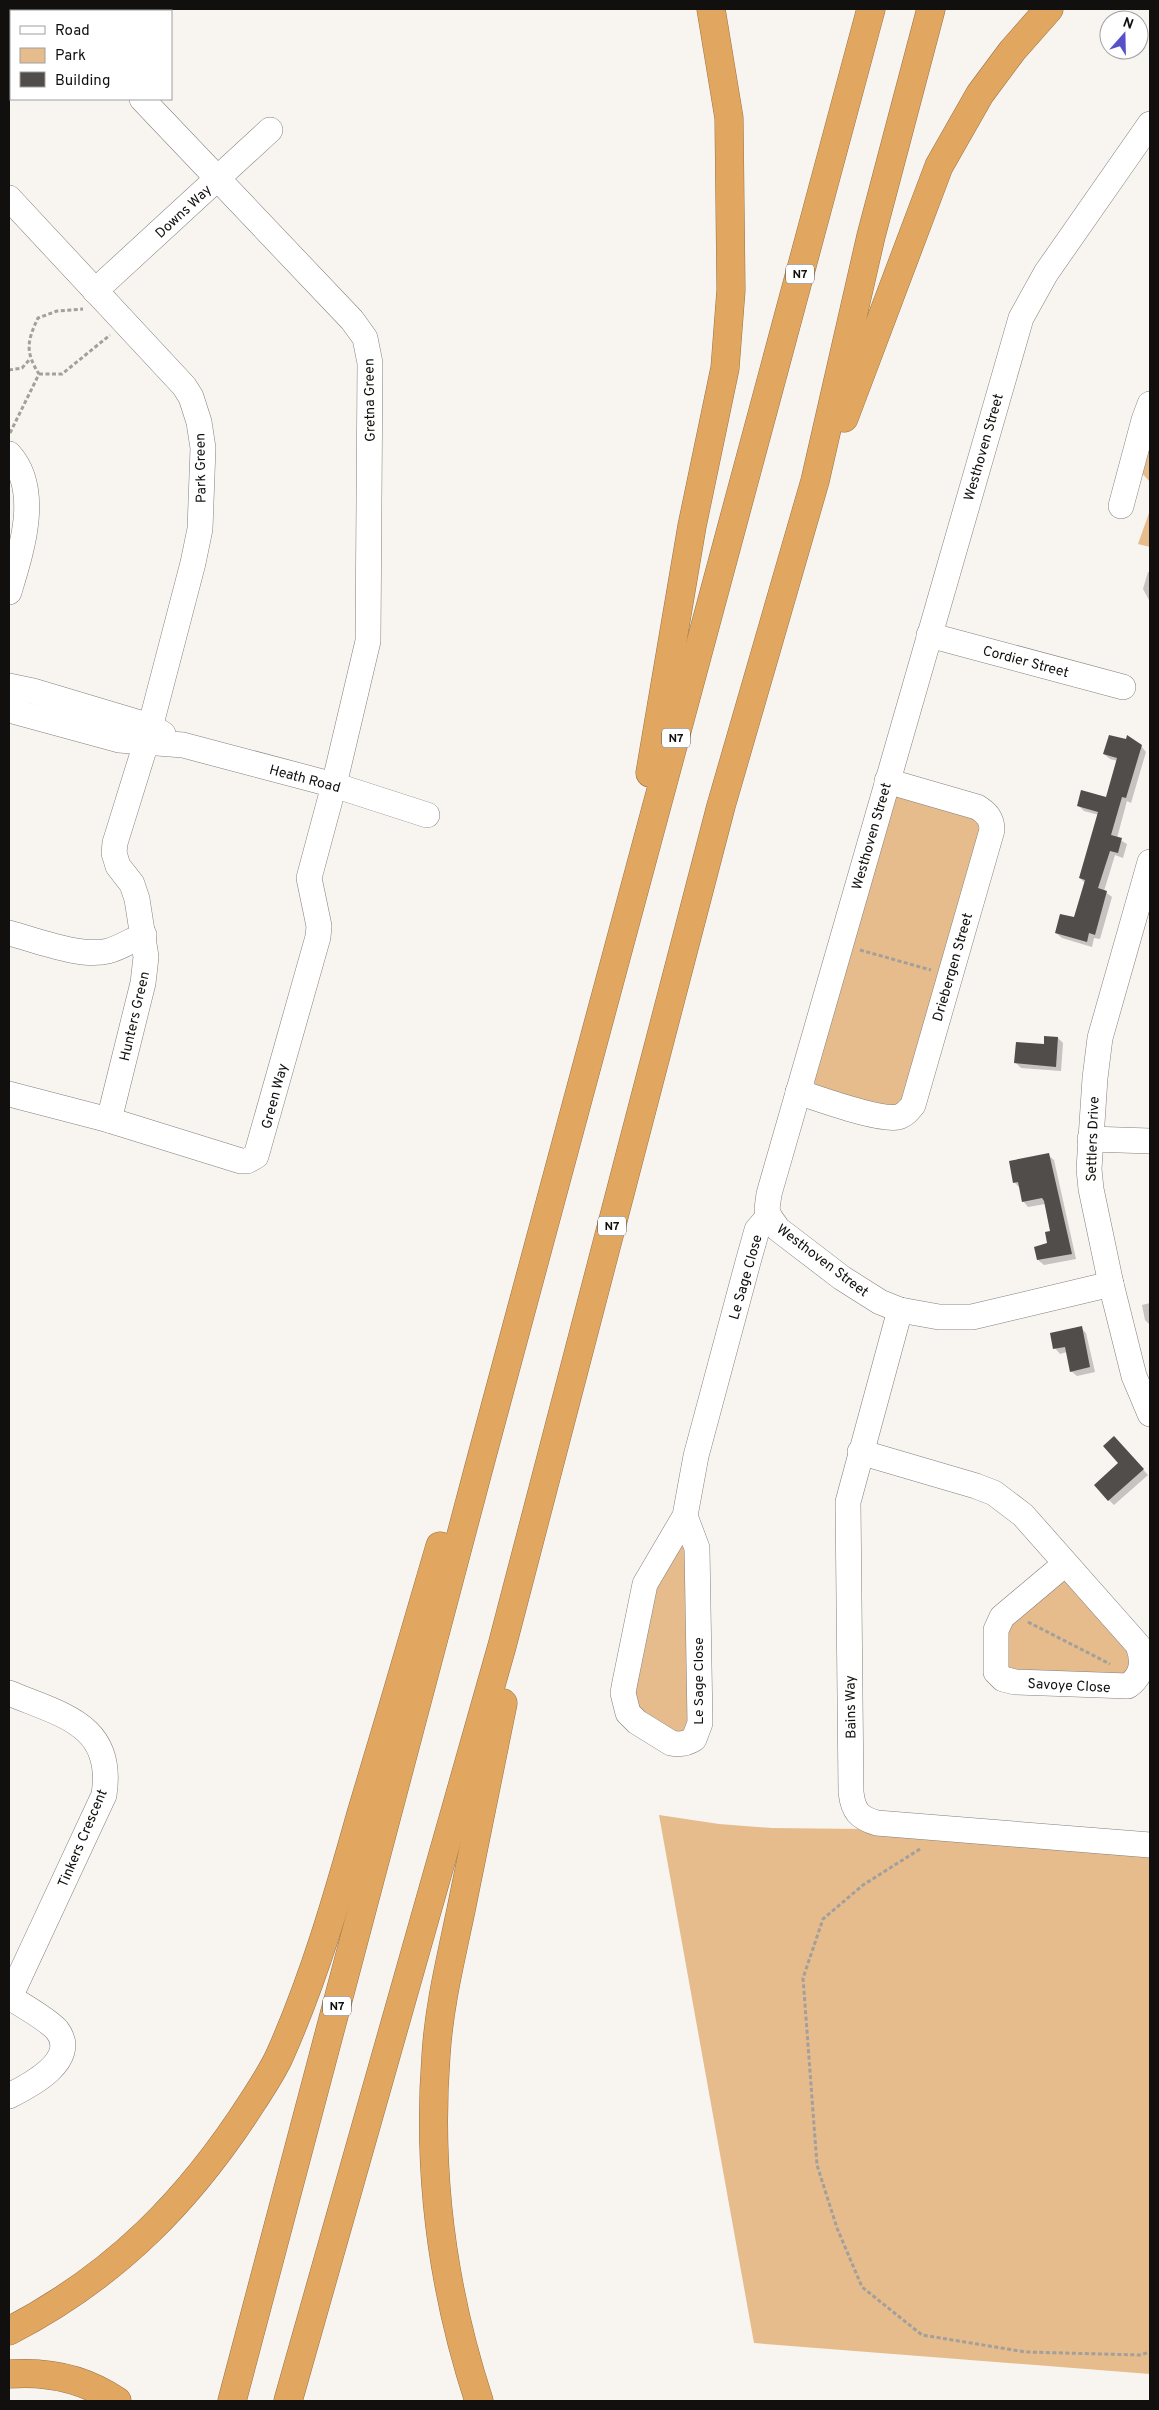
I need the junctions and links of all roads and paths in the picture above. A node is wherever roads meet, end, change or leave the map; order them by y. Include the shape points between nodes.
1 (711, 9) edge
2 (871, 9) edge
3 (930, 9) edge
4 (1049, 9) edge
5 (143, 100) edge
6 (1150, 124) edge
7 (270, 130) dead end
8 (217, 179) junction
9 (9, 198) edge
10 (110, 306) junction
11 (30, 360) junction
12 (9, 370) edge
13 (39, 374) junction
14 (1150, 404) edge
15 (9, 436) edge
16 (9, 454) edge
17 (815, 480) junction
18 (1121, 506) dead end
19 (9, 592) edge
20 (929, 635) junction
21 (9, 686) edge
22 (1123, 687) dead end
23 (9, 710) edge
24 (148, 734) junction
25 (887, 781) junction
26 (334, 785) junction
27 (427, 815) dead end
28 (1150, 862) edge
29 (9, 933) edge
30 (144, 935) junction
31 (622, 937) junction
32 (840, 944) junction
33 (950, 976) junction
34 (798, 1092) junction
35 (9, 1094) edge
36 (109, 1120) junction
37 (1090, 1139) junction
38 (1150, 1141) edge
39 (769, 1216) junction
40 (1111, 1284) junction
41 (900, 1310) junction
42 (1150, 1414) edge
43 (860, 1452) junction
44 (479, 1467) junction
45 (685, 1516) junction
46 (1065, 1564) junction
47 (1008, 1611) junction
48 (502, 1646) junction
49 (1136, 1678) junction
50 (9, 1694) edge
51 (944, 1828) junction
52 (1150, 1845) edge
53 (9, 1997) edge
54 (9, 2096) edge
55 (9, 2331) edge
56 (1150, 2352) edge
57 (9, 2374) edge
58 (117, 2401) edge
59 (232, 2401) edge
60 (288, 2401) edge
61 (479, 2401) edge

1 - 31 highway via 729,118 731,290 725,368 692,526
2 - 31 highway, N7
3 - 17 highway, N7 via 871,236
4 - 17 highway via 980,94 939,166 844,418
5 - 8 street, Gretna Green
6 - 20 street, Westhoven Street via 1046,273 1021,318
7 - 8 street, Downs Way
8 - 10 street, Downs Way
8 - 26 street, Gretna Green via 352,320 365,338 370,363 368,640
9 - 10 street, Park Green
10 - 11 path via 57,311 38,318 29,338
10 - 13 path via 62,374
10 - 24 street, Park Green via 184,386 199,422 202,448 200,529
11 - 12 path via 22,368
11 - 13 path
13 - 15 path
14 - 18 street
16 - 19 street via 25,484 26,514
17 - 48 highway, N7 via 719,815
20 - 22 street, Cordier Street
20 - 25 street, Westhoven Street
21 - 24 street, Heath Road via 33,691
23 - 24 street, Heath Road via 103,736
24 - 26 street, Heath Road
24 - 30 street, Hunters Green via 114,854 118,866 132,884
25 - 32 street, Westhoven Street
25 - 33 street, Driebergen Street via 977,807 992,822
26 - 27 street, Heath Road
26 - 36 street, Green Way via 309,878 319,926 318,937 256,1156 242,1161
28 - 37 street, Settlers Drive via 1100,1038
29 - 30 street via 80,952 108,951
30 - 36 street, Hunters Green via 143,983
31 - 44 highway, N7
32 - 33 path
32 - 34 street, Westhoven Street
33 - 34 street, Driebergen Street via 913,1104 906,1113 897,1117 879,1116
34 - 39 street, Westhoven Street via 767,1201
35 - 36 street, Green Way
37 - 38 street
37 - 40 street, Settlers Drive via 1090,1179
39 - 41 street, Westhoven Street via 778,1229 842,1278 880,1302
39 - 45 street, Le Sage Close via 757,1230 748,1262 696,1456
40 - 41 street, Westhoven Street via 972,1317 939,1317
40 - 42 street, Settlers Drive via 1134,1376
41 - 43 street, Bains Way
43 - 46 street via 994,1493 1023,1515
43 - 51 street, Bains Way via 847,1516 852,1802 856,1813 864,1820
44 - 55 highway via 465,1476 456,1490 331,1917 271,2072 209,2165 158,2222 127,2252 78,2290
44 - 59 highway, N7
45 - 45 street, Le Sage Close via 645,1584 623,1693 628,1713 637,1722 677,1744 694,1739 700,1723 697,1548
46 - 47 street, Savoye Close
46 - 49 street via 1138,1645 1142,1662
47 - 49 path
47 - 49 street, Savoye Close via 996,1630 995,1668 1003,1679 1121,1688
48 - 60 highway, N7
48 - 61 highway via 508,1662 507,1682 443,1998 433,2103 435,2185 444,2266 459,2335
50 - 53 street, Tinkers Crescent via 84,1727 103,1757 106,1778 104,1795
51 - 52 street, Bains Way
51 - 56 path via 922,1848 863,1885 823,1919 803,1978 817,2165 838,2228 862,2287 922,2335 1026,2352 1140,2355
53 - 54 street via 53,2026 62,2040 60,2053 47,2073
57 - 58 highway via 58,2376 88,2385

